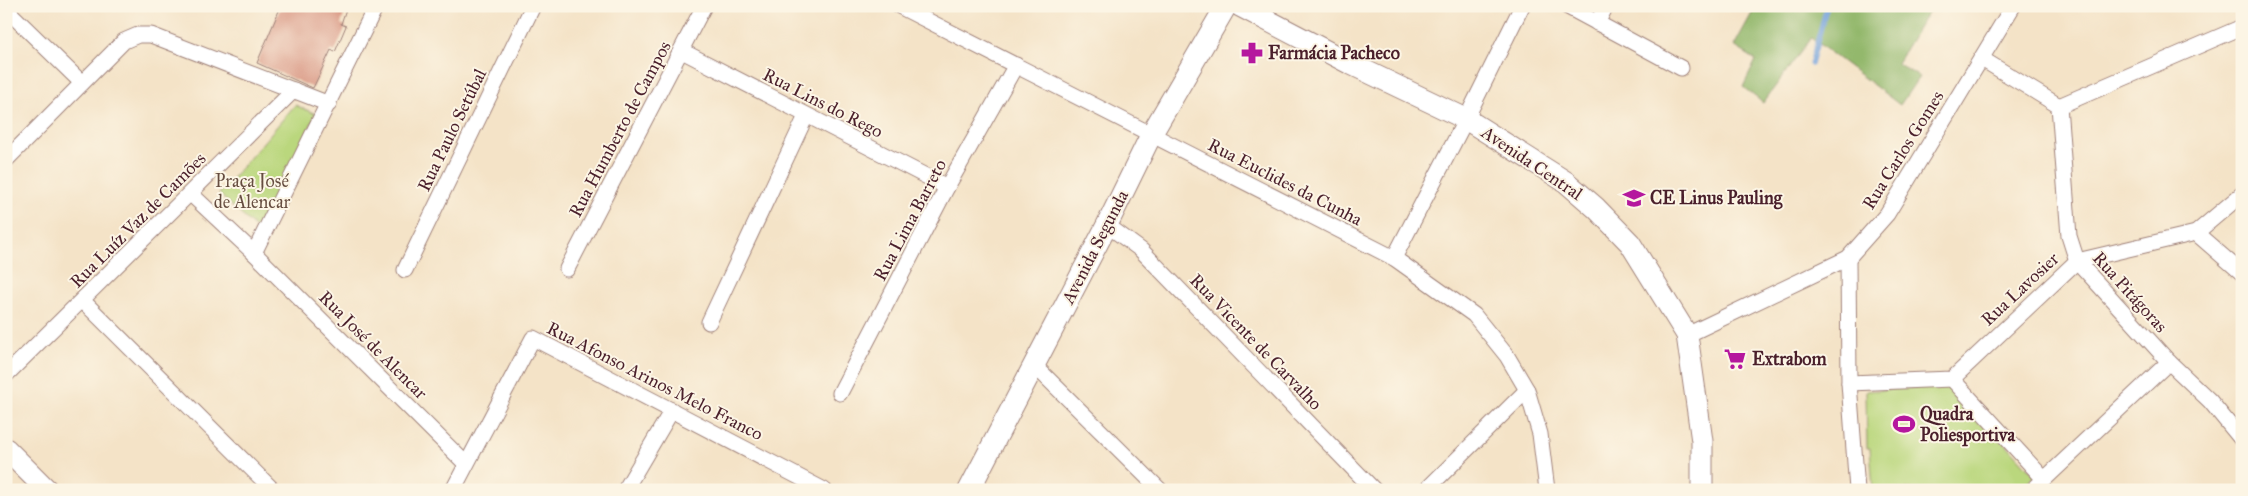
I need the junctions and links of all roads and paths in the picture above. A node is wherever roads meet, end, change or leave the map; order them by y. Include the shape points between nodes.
1 (376, 6) edge
2 (533, 6) edge
3 (704, 6) edge
4 (900, 6) edge
5 (1226, 6) edge
6 (1240, 6) edge
7 (1522, 6) edge
8 (1566, 6) edge
9 (1606, 6) edge
10 (2013, 6) edge
11 (6, 9) edge
12 (1597, 23) junction
13 (2242, 27) edge
14 (682, 51) junction
15 (1982, 59) junction
16 (1016, 65) junction
17 (1681, 68) dead end
18 (82, 83) junction
19 (294, 90) junction
20 (329, 104) junction
21 (2059, 106) junction
22 (806, 116) junction
23 (1466, 119) junction
24 (1151, 135) junction
25 (6, 160) edge
26 (947, 187) junction
27 (191, 194) junction
28 (2242, 194) edge
29 (1107, 226) junction
30 (2196, 232) junction
31 (254, 253) junction
32 (1394, 258) junction
33 (1848, 258) junction
34 (2077, 261) junction
35 (567, 269) dead end
36 (406, 270) dead end
37 (2242, 273) edge
38 (84, 301) junction
39 (709, 322) dead end
40 (1686, 335) junction
41 (2169, 362) junction
42 (1033, 364) junction
43 (6, 375) edge
44 (1952, 379) junction
45 (1850, 383) junction
46 (1527, 390) junction
47 (840, 394) dead end
48 (672, 410) junction
49 (2242, 440) edge
50 (6, 449) edge
51 (466, 464) junction
52 (2044, 479) junction
53 (802, 484) edge
54 (47, 490) edge
55 (273, 490) edge
56 (453, 490) edge
57 (625, 490) edge
58 (824, 490) edge
59 (969, 490) edge
60 (1160, 490) edge
61 (1374, 490) edge
62 (1426, 490) edge
63 (1547, 490) edge
64 (1702, 490) edge
65 (1857, 490) edge
66 (2033, 490) edge

1 - 20 street
2 - 36 street, Rua Paulo Setúbal
3 - 14 street, Rua Humberto de Campos
4 - 16 street, Rua Euclides da Cunha
5 - 24 street, Avenida Segunda
6 - 23 street, Avenida Central
7 - 23 street
8 - 12 street
9 - 12 street
10 - 15 street, Rua Carlos Gomes
11 - 18 street
12 - 17 street
13 - 21 street
14 - 22 street, Rua Lins do Rego
14 - 35 street, Rua Humberto de Campos
15 - 21 street
15 - 33 street, Rua Carlos Gomes via 1887,214
16 - 24 street, Rua Euclides da Cunha
16 - 26 street, Rua Lima Barreto
18 - 19 street via 124,41 138,35 151,35
18 - 25 street
19 - 20 street
19 - 27 street, Rua Luíz Vaz de Camões
20 - 31 street
21 - 34 street, Rua Pitágoras via 2069,236
22 - 26 street, Rua Lins do Rego
22 - 39 street
23 - 32 street
23 - 40 street, Avenida Central via 1566,182 1596,208 1630,243
24 - 29 street, Avenida Segunda
24 - 32 street, Rua Euclides da Cunha
26 - 47 street, Rua Lima Barreto
27 - 31 street, Rua José de Alencar
27 - 38 street, Rua Luíz Vaz de Camões
28 - 30 street, Rua Lavosier
29 - 42 street, Avenida Segunda
29 - 61 street, Rua Vicente de Carvalho via 1141,250
30 - 34 street, Rua Lavosier
30 - 37 street
31 - 51 street, Rua José de Alencar
32 - 46 street, Rua Euclides da Cunha via 1474,315 1507,356
33 - 40 street, Rua Carlos Gomes
33 - 45 street
34 - 41 street, Rua Pitágoras
34 - 44 street, Rua Lavosier
38 - 43 street, Rua Luíz Vaz de Camões
38 - 55 street
40 - 64 street, Avenida Central via 1702,441
41 - 49 street, Rua Pitágoras via 2210,401
41 - 52 street
42 - 59 street, Avenida Segunda
42 - 60 street
44 - 45 street
44 - 52 street
45 - 65 street
46 - 62 street
46 - 63 street, Rua Euclides da Cunha via 1540,434
48 - 51 street, Rua Afonso Arinos Melo Franco via 533,338
48 - 53 street, Rua Afonso Arinos Melo Franco
48 - 57 street
50 - 54 street
51 - 56 street, Rua Afonso Arinos Melo Franco
52 - 66 street
53 - 58 street, Rua Afonso Arinos Melo Franco

